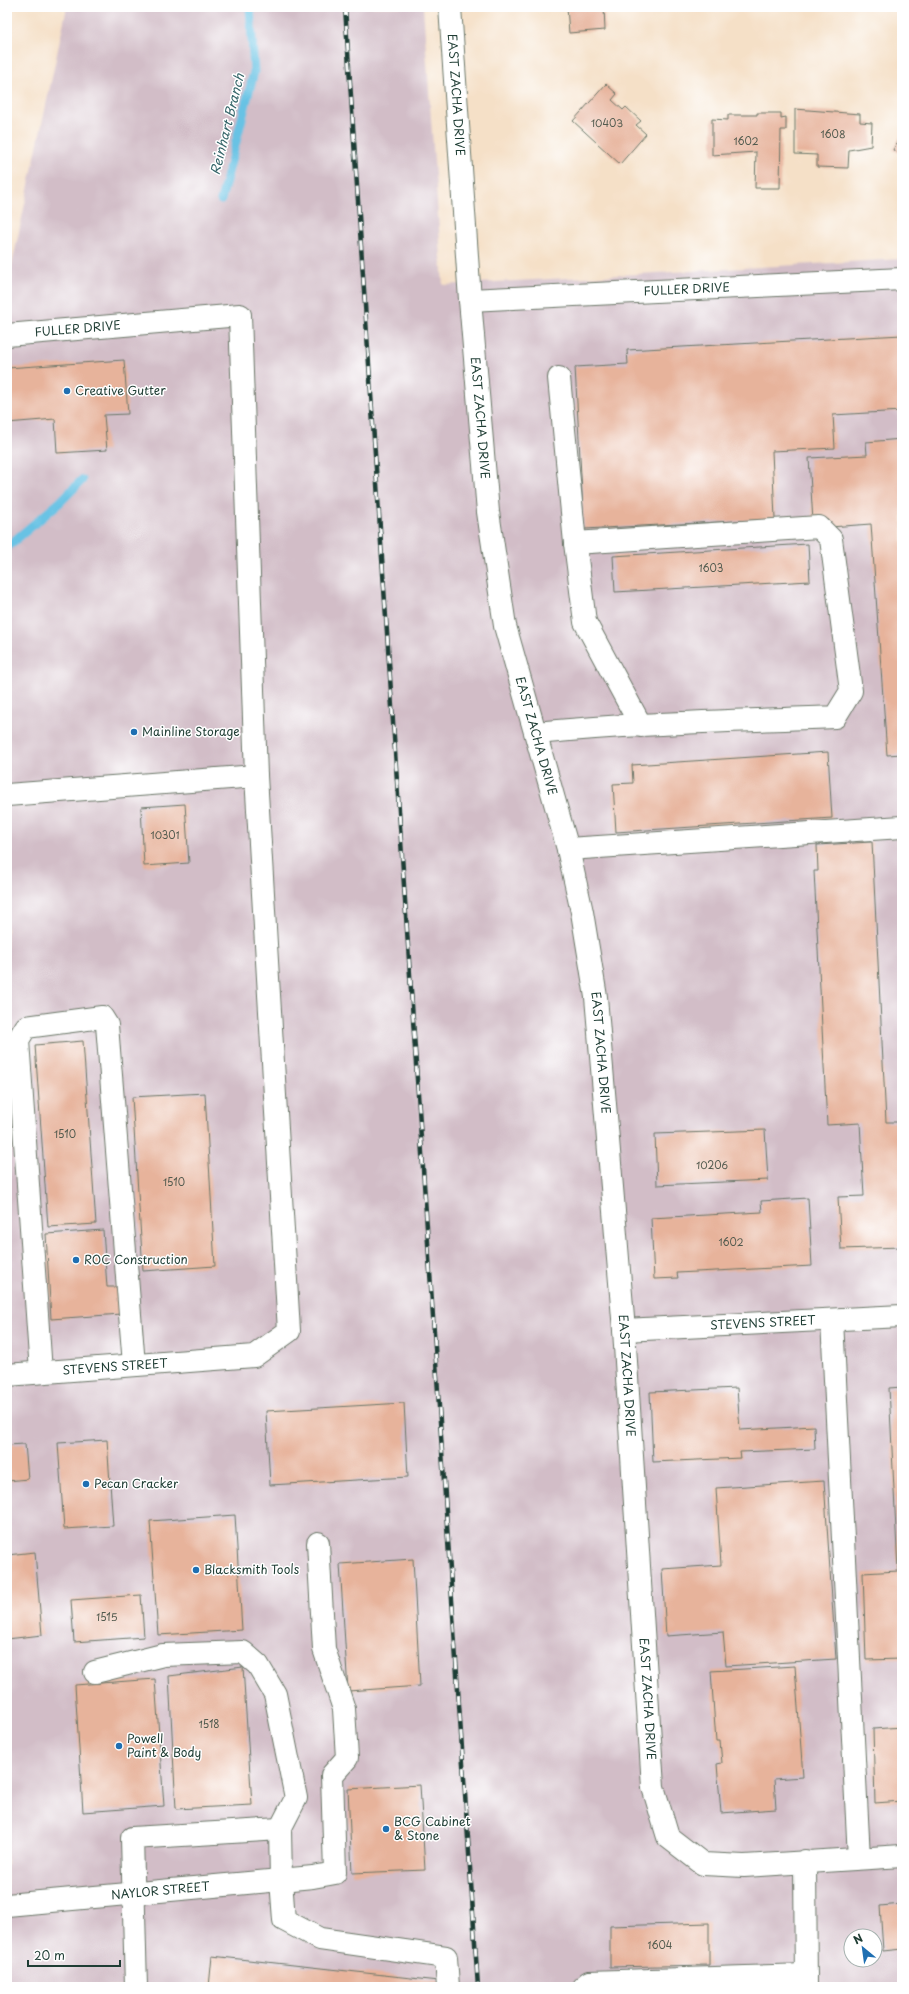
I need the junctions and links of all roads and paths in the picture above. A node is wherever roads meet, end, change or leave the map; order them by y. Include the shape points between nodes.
1 (450, 7) edge
2 (902, 279) edge
3 (470, 300) junction
4 (7, 335) edge
5 (559, 378) dead end
6 (575, 543) junction
7 (641, 726) junction
8 (536, 733) junction
9 (256, 776) junction
10 (7, 795) edge
11 (902, 827) edge
12 (568, 849) junction
13 (902, 1316) edge
14 (832, 1320) junction
15 (624, 1330) junction
16 (134, 1365) junction
17 (41, 1372) junction
18 (7, 1375) edge
19 (318, 1543) dead end
20 (95, 1672) dead end
21 (280, 1829) junction
22 (902, 1856) edge
23 (859, 1858) junction
24 (805, 1861) junction
25 (281, 1880) junction
26 (133, 1894) junction
27 (7, 1905) edge
28 (806, 1981) edge
29 (136, 1987) edge
30 (448, 1987) edge
31 (583, 1987) edge

1 - 3 street, EAST ZACHA DRIVE
2 - 3 street, FULLER DRIVE
3 - 8 street, EAST ZACHA DRIVE via 488,512 505,626
4 - 9 street, FULLER DRIVE via 240,315
5 - 6 street
6 - 7 street via 585,622
6 - 7 street via 819,527 831,539 851,691 835,716
7 - 8 street via 605,726
8 - 12 street, EAST ZACHA DRIVE
9 - 10 street
9 - 16 street, STEVENS STREET via 289,1331 254,1356
11 - 12 street
12 - 15 street, EAST ZACHA DRIVE via 582,912 596,997
13 - 14 street, STEVENS STREET
14 - 15 street, STEVENS STREET
14 - 23 street
15 - 24 street, EAST ZACHA DRIVE via 653,1787 668,1837 703,1864 744,1866
16 - 17 street, STEVENS STREET
16 - 17 street via 107,1025 102,1017 26,1026 18,1040
17 - 18 street, STEVENS STREET
19 - 25 street, NAYLOR STREET via 324,1649 344,1710 347,1758 332,1774 335,1873
20 - 21 street via 162,1655 243,1652 258,1665 275,1694 296,1798
21 - 25 street
21 - 26 street via 132,1838
22 - 23 street
23 - 24 street
24 - 28 street
25 - 26 street, NAYLOR STREET
25 - 30 street via 284,1920 320,1939 446,1957
26 - 27 street, NAYLOR STREET
26 - 29 street
28 - 31 street via 589,1982

